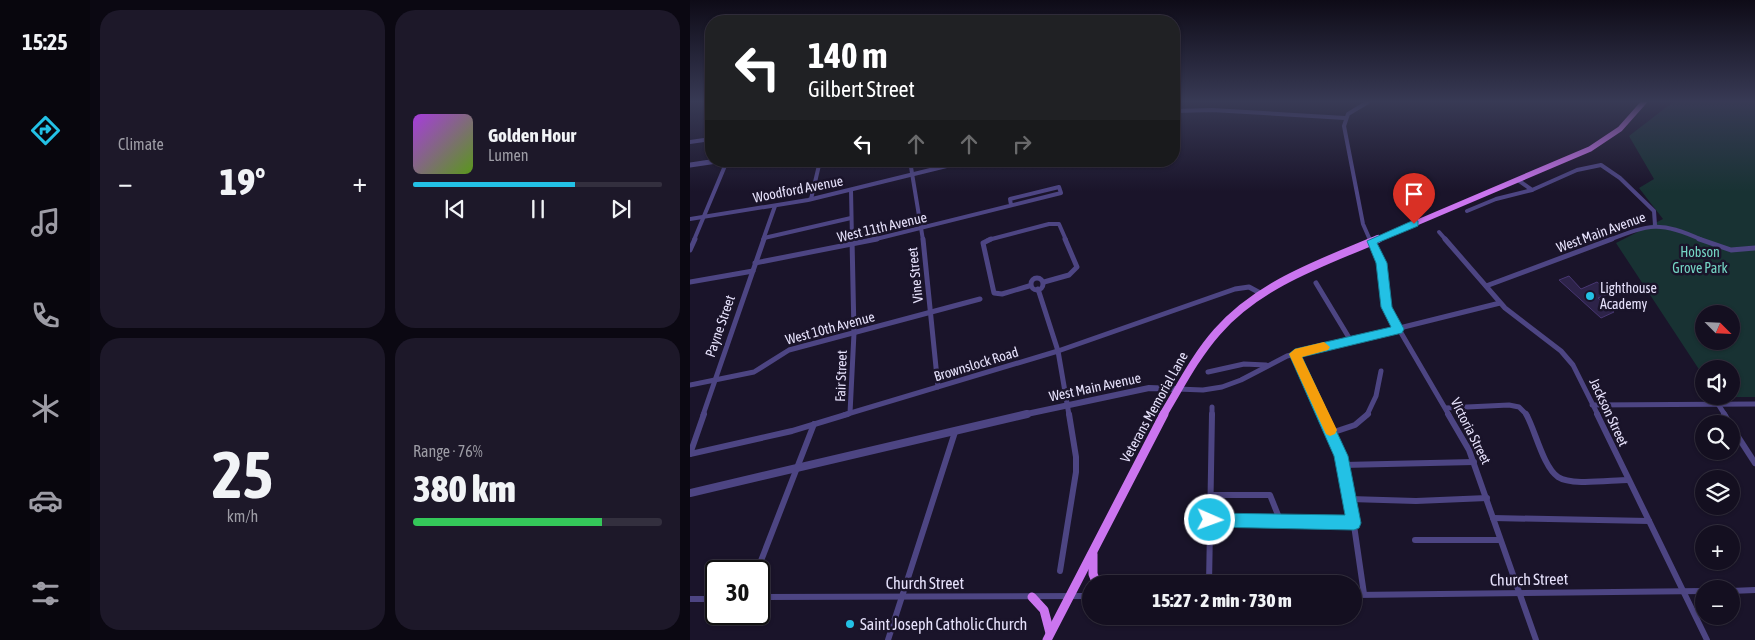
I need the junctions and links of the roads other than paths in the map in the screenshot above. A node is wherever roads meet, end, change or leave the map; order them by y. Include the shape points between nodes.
1 (1346, 132) edge
2 (1617, 132) edge
3 (705, 140) edge
4 (690, 142) edge
5 (705, 163) edge
6 (690, 165) edge
7 (725, 167) edge
8 (819, 167) edge
9 (911, 167) edge
10 (942, 167) edge
11 (912, 174) junction
12 (1518, 180) junction
13 (851, 190) junction
14 (1532, 190) junction
15 (811, 199) junction
16 (1011, 205) junction
17 (775, 206) junction
18 (1467, 211) dead end
19 (704, 217) junction
20 (851, 218) junction
21 (690, 219) edge
22 (1655, 225) junction
23 (922, 229) junction
24 (1439, 232) dead end
25 (764, 238) junction
26 (1372, 241) junction
27 (851, 245) junction
28 (1755, 248) edge
29 (690, 250) edge
30 (756, 263) junction
31 (752, 271) junction
32 (690, 282) edge
33 (1044, 282) junction
34 (1316, 283) dead end
35 (1029, 286) junction
36 (1486, 286) junction
37 (1038, 289) junction
38 (1262, 294) junction
39 (980, 299) dead end
40 (1500, 303) junction
41 (931, 312) junction
42 (1398, 329) junction
43 (854, 333) junction
44 (1351, 341) junction
45 (1058, 351) junction
46 (1295, 354) junction
47 (1266, 366) junction
48 (1381, 371) dead end
49 (1208, 372) dead end
50 (715, 380) junction
51 (690, 385) edge
52 (938, 387) junction
53 (1177, 389) junction
54 (1695, 404) edge
55 (1740, 404) edge
56 (1755, 404) edge
57 (1067, 405) junction
58 (1592, 405) junction
59 (1212, 407) dead end
60 (1446, 408) junction
61 (850, 413) junction
62 (814, 424) junction
63 (955, 432) junction
64 (1331, 433) junction
65 (1740, 439) edge
66 (690, 454) edge
67 (1474, 462) junction
68 (1755, 463) edge
69 (1343, 465) junction
70 (798, 469) junction
71 (1628, 480) junction
72 (690, 493) edge
73 (1211, 495) junction
74 (1487, 498) junction
75 (1350, 499) junction
76 (1493, 518) junction
77 (1210, 520) junction
78 (1280, 520) junction
79 (1649, 521) junction
80 (1354, 523) junction
81 (1415, 540) dead end
82 (1499, 540) junction
83 (1093, 551) junction
84 (761, 560) edge
85 (1060, 570) dead end
86 (1094, 575) edge
87 (1209, 575) edge
88 (1755, 590) edge
89 (1683, 591) junction
90 (1695, 591) edge
91 (1740, 591) edge
92 (1518, 593) junction
93 (1364, 594) joint
94 (1032, 596) junction
95 (1070, 596) junction
96 (1082, 596) edge
97 (770, 597) edge
98 (902, 597) junction
99 (690, 599) edge
100 (705, 599) edge
101 (1049, 637) edge
102 (888, 640) edge
103 (1536, 640) edge
104 (1707, 640) edge

1 - 26 street, Victoria Street via 1362,220
2 - 12 main road, Veterans Memorial Lane via 1606,140
3 - 4 street
5 - 6 street
7 - 19 street
8 - 15 street
9 - 11 street, Vine Street
10 - 11 street, Woodford Avenue
11 - 13 street, Woodford Avenue
11 - 23 street, Vine Street
12 - 14 street
12 - 26 main road, Veterans Memorial Lane
13 - 15 street, Woodford Avenue
13 - 20 street, Fair Street
14 - 18 street via 1496,199
14 - 22 street via 1563,176 1602,165 1614,172 1654,211
15 - 17 street, Woodford Avenue
16 - 16 street via 1018,204 1061,193 1058,187 1010,199
16 - 23 street, West 11th Avenue
17 - 19 street, Woodford Avenue
17 - 25 street, Payne Street
19 - 21 street, Woodford Avenue
19 - 29 street
20 - 25 street
20 - 27 street, Fair Street
22 - 28 street, West Main Avenue via 1685,231 1722,248
22 - 36 street, West Main Avenue
23 - 27 street, West 11th Avenue
23 - 41 street, Vine Street
24 - 36 street, Jackson Street
25 - 30 street, Payne Street
26 - 38 main road, Veterans Memorial Lane via 1296,274
26 - 42 street, Victoria Street via 1381,263 1386,307
27 - 30 street, West 11th Avenue
27 - 43 street, Fair Street
30 - 31 street, Payne Street
31 - 32 street
31 - 50 street, Payne Street
33 - 35 street via 1040,278 1035,279
33 - 35 street via 1068,275 1077,267 1059,224 989,239 984,243 994,293 1002,294
33 - 37 street
34 - 44 street
35 - 37 street
36 - 40 street, Jackson Street
37 - 45 street
38 - 45 street, Brownslock Road via 1248,287 1235,289
38 - 53 main road, Veterans Memorial Lane via 1215,334
39 - 41 street, West 10th Avenue
40 - 42 street, West Main Avenue
40 - 58 street, Jackson Street via 1567,358 1578,373
41 - 43 street, West 10th Avenue
41 - 52 street, Vine Street
42 - 44 street, West Main Avenue
42 - 60 street, Victoria Street
43 - 50 street, West 10th Avenue via 789,350 757,371
43 - 61 street, Fair Street
44 - 46 street, West Main Avenue
45 - 52 street, Brownslock Road
45 - 57 street
46 - 47 street, West Main Avenue
46 - 64 street
47 - 49 street via 1244,364
47 - 53 street, West Main Avenue via 1222,387
48 - 64 street via 1377,398 1370,413 1359,424
50 - 51 street, West 10th Avenue
50 - 66 street, Payne Street
52 - 61 street, Brownslock Road
53 - 57 street, West Main Avenue via 1146,388
53 - 83 main road, Veterans Memorial Lane
54 - 58 street
55 - 56 street
57 - 63 street, West Main Avenue
57 - 85 street via 1076,464
58 - 71 street, Jackson Street
59 - 73 street
60 - 67 street, Victoria Street
60 - 71 street via 1509,405 1520,408 1527,415 1549,466 1558,477 1570,481
61 - 62 street, Brownslock Road
62 - 66 street, Brownslock Road
62 - 70 street
63 - 70 street, West Main Avenue
63 - 98 street
64 - 69 street
65 - 68 street
67 - 69 street
67 - 74 street, Victoria Street
69 - 75 street
70 - 72 street, West Main Avenue
70 - 84 street
71 - 79 street, Jackson Street
73 - 77 street
73 - 78 street via 1270,496
74 - 75 street
74 - 76 street, Victoria Street
75 - 80 street
76 - 79 street
76 - 82 street, Victoria Street
77 - 78 street
77 - 87 street
78 - 80 street
79 - 89 street, Jackson Street
80 - 93 street
81 - 82 street
82 - 92 street, Victoria Street
83 - 86 main road
83 - 95 main road, Veterans Memorial Lane
88 - 91 street
89 - 90 street, Church Street
89 - 92 street, Church Street
89 - 104 street, Jackson Street
92 - 93 street, Church Street
92 - 103 street, Victoria Street
94 - 95 street, Church Street
94 - 98 street, Church Street
94 - 101 main road via 1044,610
95 - 96 street, Church Street
95 - 101 main road, Veterans Memorial Lane
97 - 98 street, Church Street
98 - 102 street
99 - 100 street

